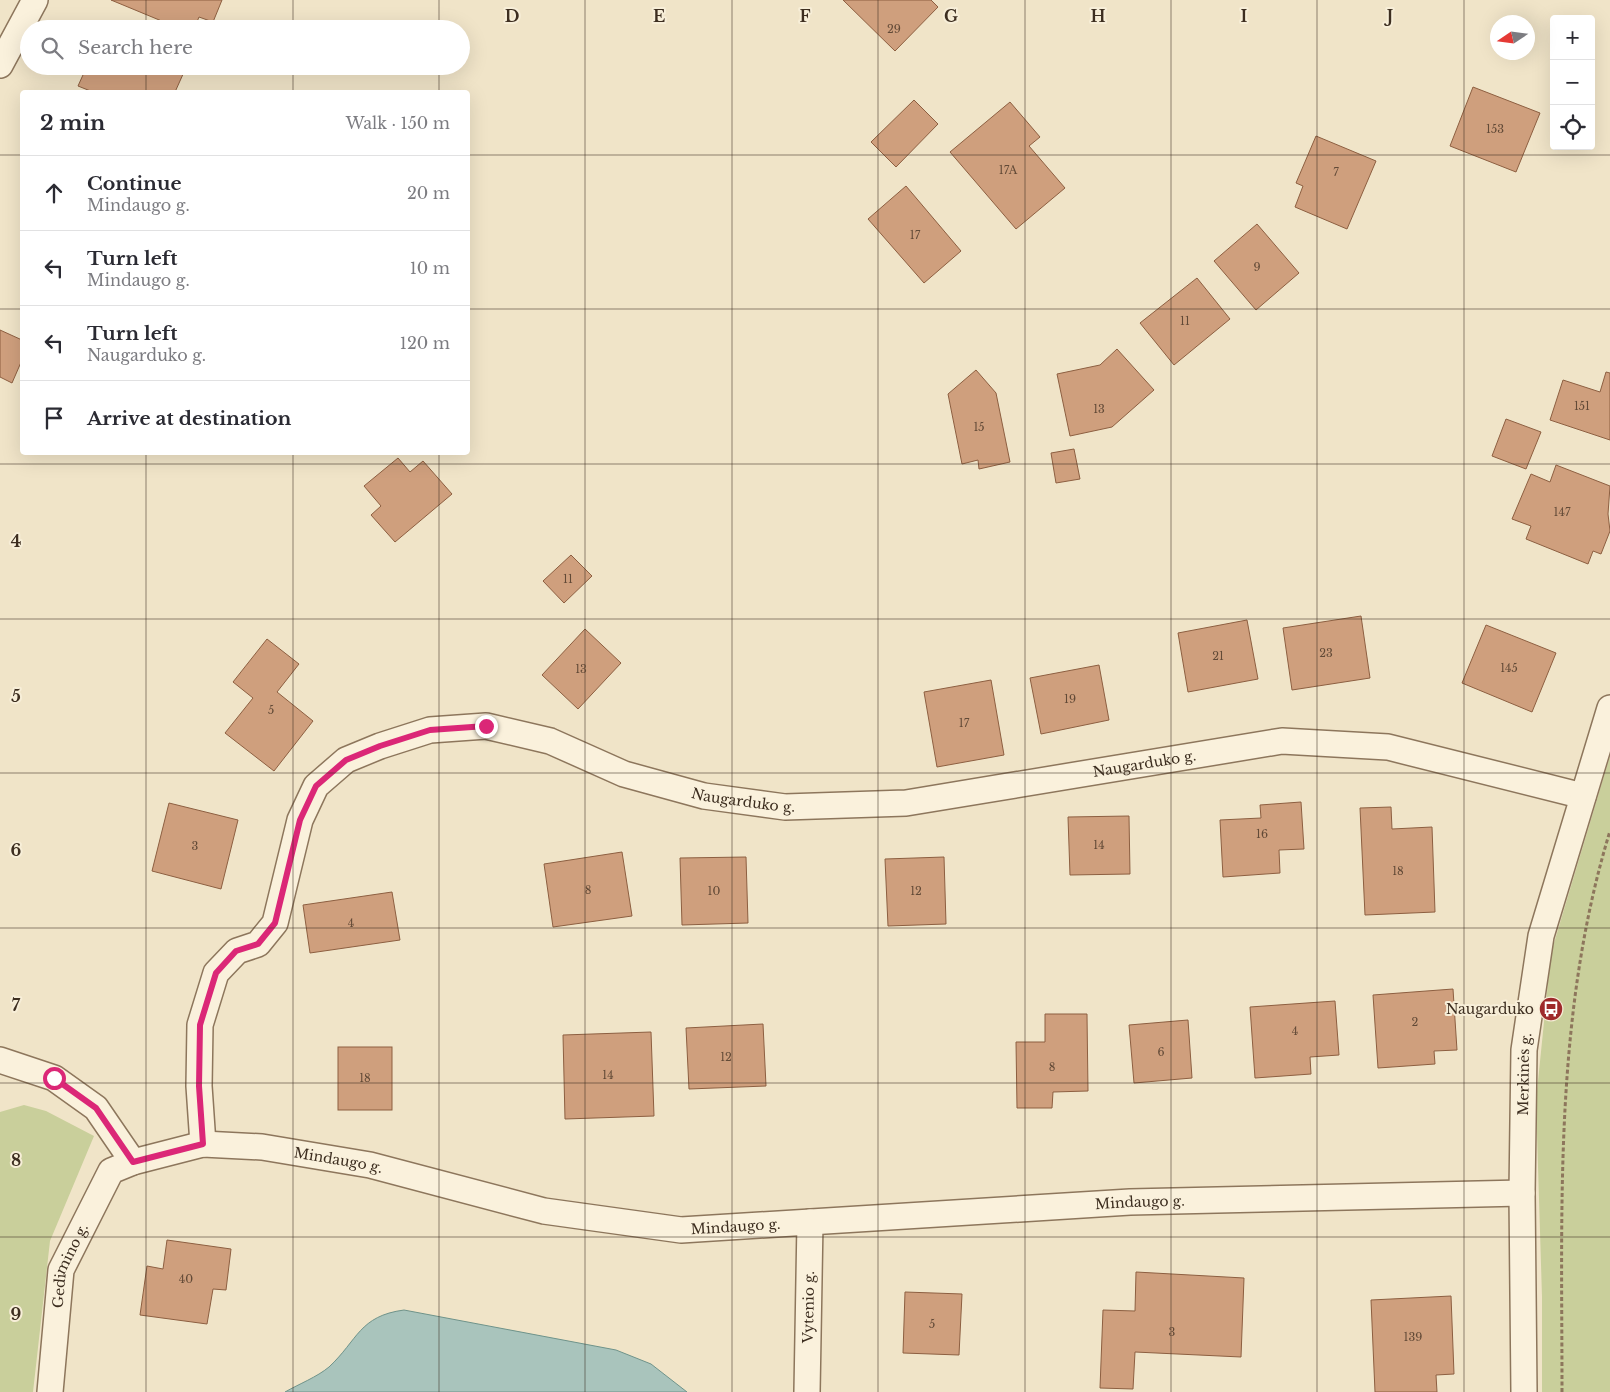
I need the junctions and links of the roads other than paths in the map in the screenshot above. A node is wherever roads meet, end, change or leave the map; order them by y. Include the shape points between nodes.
1 (35, 0) edge
2 (24, 20) edge
3 (20, 28) edge
4 (0, 65) edge
5 (1610, 708) edge
6 (1583, 796) junction
7 (0, 1060) edge
8 (203, 1144) junction
9 (133, 1162) junction
10 (1522, 1193) junction
11 (810, 1222) junction
12 (50, 1392) edge
13 (807, 1392) edge
14 (1524, 1392) edge

1 - 2 street
3 - 4 street
5 - 6 street, Merkinės g.
6 - 8 street, Naugarduko g. via 1388,747 1282,741 906,803 785,807 704,796 624,774 550,741 486,726 430,730 346,760 316,786 300,820 275,923 258,944 236,951 216,973 200,1025 199,1086
6 - 10 street, Merkinės g. via 1540,936 1524,1050
7 - 9 street via 54,1078 96,1108
8 - 9 street, Mindaugo g.
8 - 11 street, Mindaugo g. via 262,1147 370,1165 544,1211 682,1230
9 - 12 street, Gedimino g. via 111,1170 61,1270
10 - 11 street, Mindaugo g. via 1130,1202
10 - 14 street, Merkinės g.
11 - 13 street, Vytenio g.

